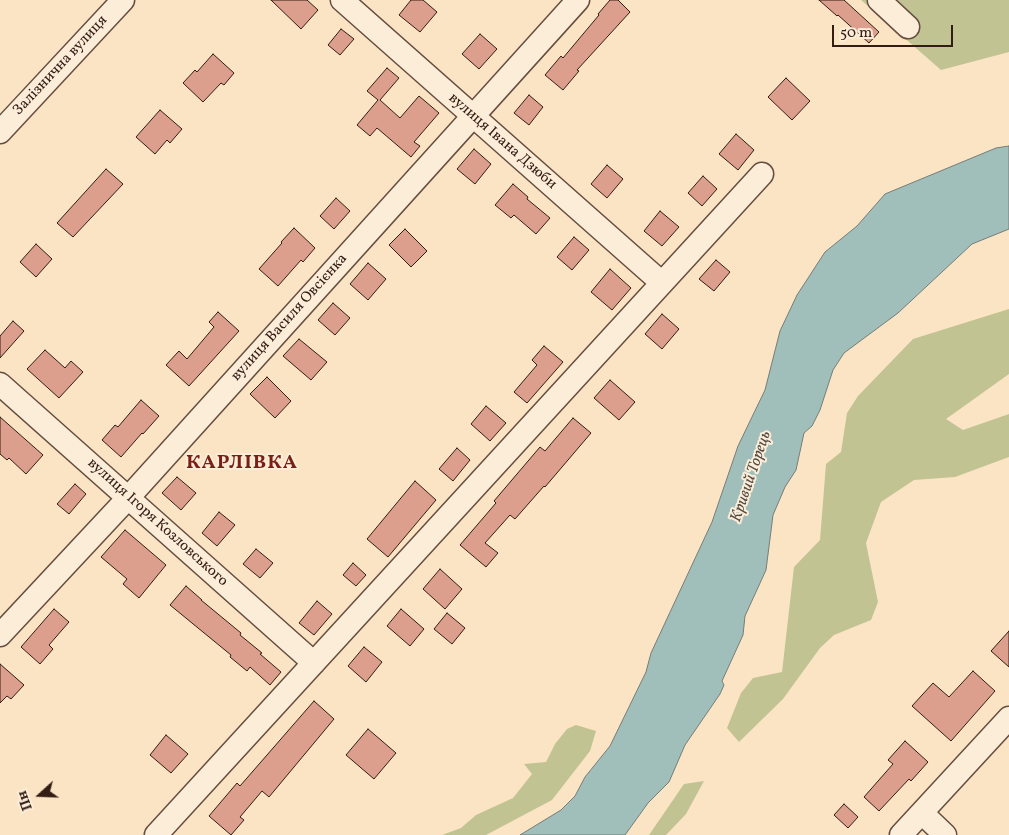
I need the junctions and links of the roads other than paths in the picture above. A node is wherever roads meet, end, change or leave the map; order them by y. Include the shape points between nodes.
1 (123, 0) edge
2 (342, 0) edge
3 (578, 0) edge
4 (879, 0) edge
5 (908, 27) dead end
6 (473, 116) junction
7 (0, 132) edge
8 (762, 174) dead end
9 (662, 283) junction
10 (0, 384) edge
11 (128, 498) junction
12 (0, 635) edge
13 (314, 663) junction
14 (1009, 718) edge
15 (922, 813) junction
16 (156, 835) edge
17 (901, 835) edge
18 (945, 835) edge

1 - 7 street, Залізнична вулиця
2 - 6 street, вулиця Івана Дзюби
3 - 6 street, вулиця Василя Овсієнка
4 - 5 street
6 - 9 street, вулиця Івана Дзюби
6 - 11 street, вулиця Василя Овсієнка
8 - 9 street
9 - 13 street
10 - 11 street, вулиця Ігоря Козловського
11 - 12 street, вулиця Василя Овсієнка
11 - 13 street, вулиця Ігоря Козловського
13 - 16 street
14 - 15 street
15 - 17 street
15 - 18 street

